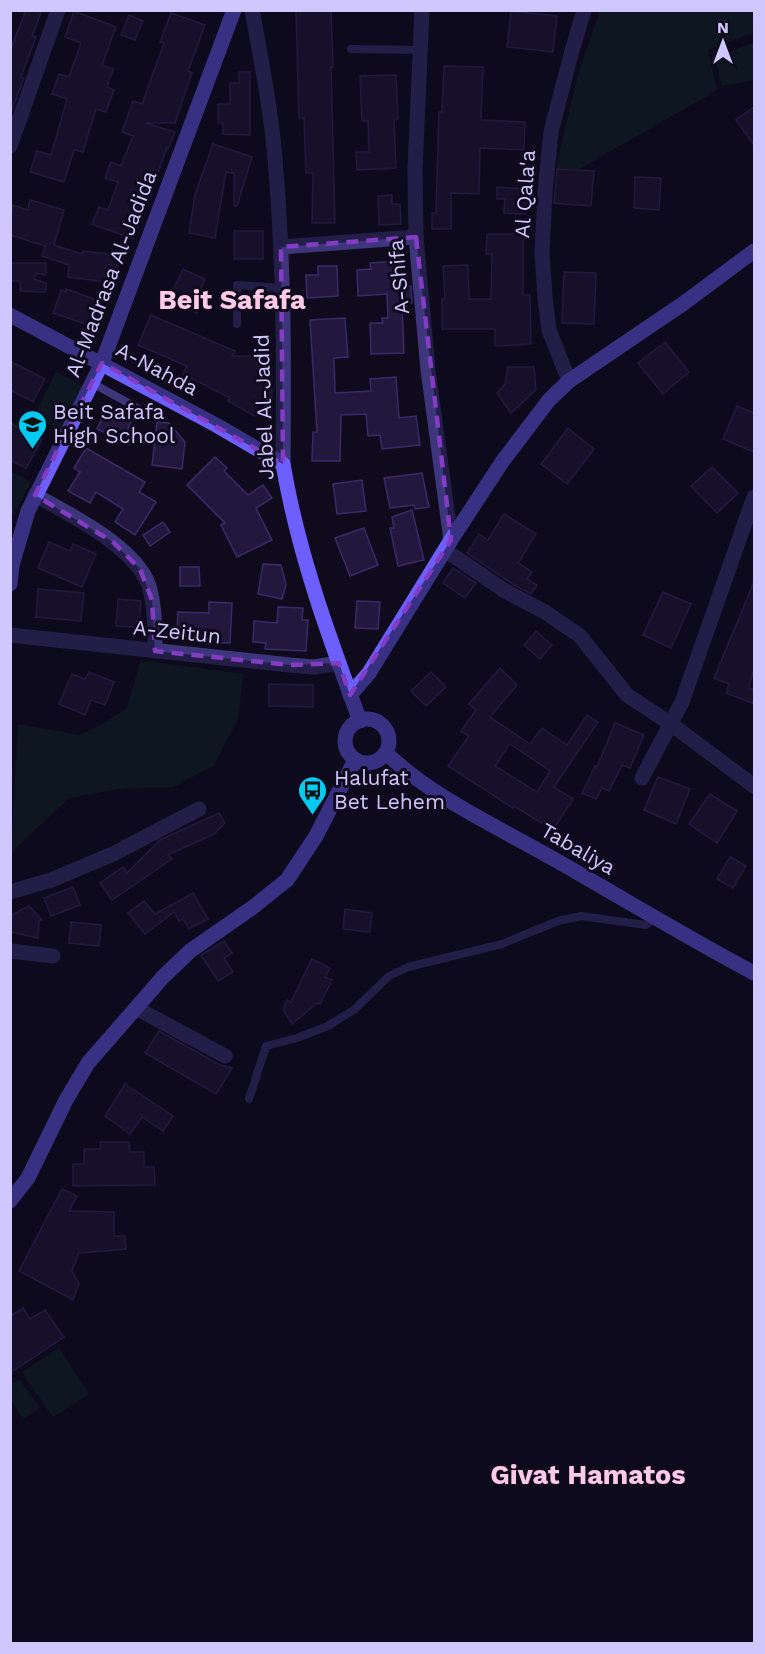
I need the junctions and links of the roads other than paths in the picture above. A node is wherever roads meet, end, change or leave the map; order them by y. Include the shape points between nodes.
1 (58, 10) edge
2 (234, 10) edge
3 (252, 10) edge
4 (422, 10) edge
5 (584, 10) edge
6 (351, 49) dead end
7 (420, 50) junction
8 (10, 147) edge
9 (416, 237) junction
10 (281, 247) junction
11 (754, 251) edge
12 (282, 288) junction
13 (10, 315) edge
14 (237, 324) dead end
15 (102, 363) junction
16 (569, 381) junction
17 (92, 383) junction
18 (143, 411) dead end
19 (283, 464) junction
20 (35, 495) junction
21 (754, 496) edge
22 (448, 545) junction
23 (10, 585) edge
24 (10, 635) edge
25 (155, 651) junction
26 (339, 663) junction
27 (351, 695) junction
28 (360, 721) junction
29 (671, 724) junction
30 (386, 753) junction
31 (355, 760) junction
32 (642, 778) dead end
33 (754, 786) edge
34 (199, 809) dead end
35 (10, 892) edge
36 (656, 918) junction
37 (10, 951) edge
38 (53, 956) dead end
39 (754, 973) edge
40 (136, 1008) junction
41 (225, 1056) dead end
42 (249, 1099) dead end
43 (10, 1201) edge

1 - 8 street
2 - 15 street, Al-Madrasa Al-Jadida
3 - 10 street, Jabel Al-Jadid via 275,157
4 - 7 street, A-Shifa
5 - 16 street, Al Qala'a via 551,132 544,202 542,253 549,330
6 - 7 lane
7 - 9 street, A-Shifa
9 - 10 street
9 - 22 street, A-Shifa
10 - 12 street, Jabel Al-Jadid
11 - 16 street
12 - 14 lane via 237,285
12 - 19 street, Jabel Al-Jadid
13 - 15 street, A-Nahda
15 - 17 street, Al-Madrasa Al-Jadida
15 - 19 street, A-Nahda
16 - 22 street via 525,431
17 - 18 lane
17 - 20 street, Al-Madrasa Al-Jadida
19 - 26 street, Jabel Al-Jadid via 305,563
20 - 23 street, Al-Madrasa Al-Jadida via 12,565
20 - 25 street via 113,542 140,569 152,600
21 - 29 street
22 - 27 street via 369,673
22 - 29 street via 505,591 580,636 627,695
24 - 25 street, A-Zeitun
25 - 26 street, A-Zeitun via 298,666
26 - 27 street, Jabel Al-Jadid
27 - 28 street, Jabel Al-Jadid
28 - 30 street via 373,720 385,728 389,740
28 - 31 street via 346,735 347,749
29 - 32 street
29 - 33 street
30 - 31 street via 368,763
30 - 36 street, Tabaliya via 418,780 459,806
31 - 40 street via 316,836 287,880 190,951
34 - 35 street via 114,854
36 - 39 street, Tabaliya
36 - 42 lane via 646,925 581,916 502,944 408,967 389,976 355,1009 328,1026 266,1046
37 - 38 street
40 - 41 street
40 - 43 street via 75,1082 32,1170

